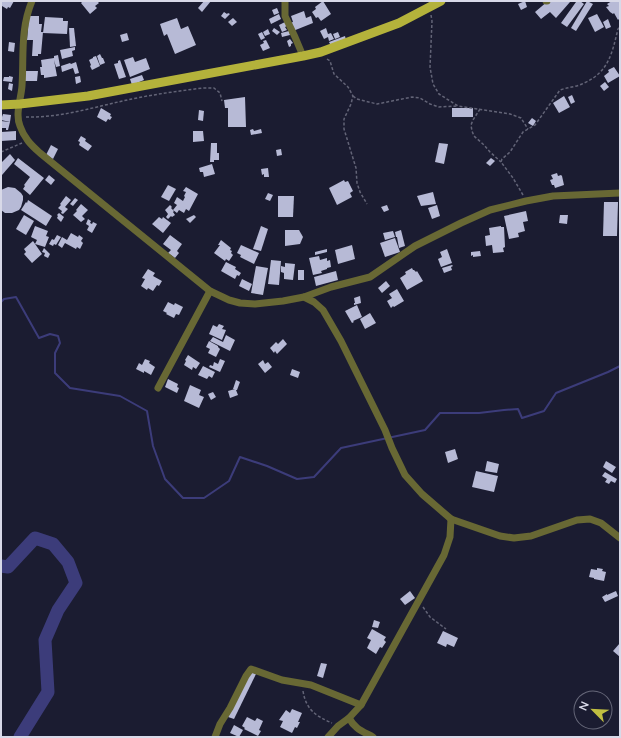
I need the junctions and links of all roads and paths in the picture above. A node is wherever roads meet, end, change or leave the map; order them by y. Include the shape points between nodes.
1 (32, 1) edge
2 (285, 1) edge
3 (441, 1) edge
4 (428, 8) junction
5 (620, 27) edge
6 (321, 52) junction
7 (302, 56) junction
8 (353, 96) junction
9 (222, 101) dead end
10 (1, 104) edge
11 (20, 104) junction
12 (458, 106) junction
13 (480, 109) junction
14 (18, 117) junction
15 (528, 129) junction
16 (27, 141) junction
17 (1, 152) edge
18 (501, 162) junction
19 (620, 193) edge
20 (526, 201) junction
21 (367, 204) dead end
22 (210, 291) junction
23 (304, 297) junction
24 (158, 388) dead end
25 (451, 519) junction
26 (620, 538) edge
27 (420, 598) junction
28 (446, 629) dead end
29 (302, 683) junction
30 (361, 705) junction
31 (349, 718) junction
32 (338, 726) junction
33 (215, 737) edge
34 (328, 737) edge
35 (373, 737) edge

1 - 11 street via 23,37
2 - 7 street via 284,16 296,37
3 - 4 main road
4 - 6 main road via 399,23
4 - 12 path via 432,21 430,67 433,84 439,94
5 - 15 path via 611,56 598,75 584,84 560,90 535,125
6 - 7 main road
6 - 8 path via 330,61 334,74 348,87
7 - 11 main road via 88,96
8 - 12 path via 377,104 412,97 439,107
8 - 21 path via 344,119 344,129 356,168 357,183
9 - 14 path via 220,93 214,88 203,88 133,99 72,113
10 - 11 main road
11 - 14 street
12 - 13 path
13 - 15 path via 521,118
13 - 18 path via 471,125 472,131
14 - 16 street
15 - 18 path
16 - 17 path
16 - 22 street
18 - 20 path
19 - 20 street via 553,196
20 - 23 street via 490,210 461,223 415,246 370,277
22 - 23 street via 229,300 255,304
22 - 24 street
23 - 25 street via 323,310 341,341 405,475
25 - 26 street via 500,536 514,538 531,536 577,520 590,519 601,523
25 - 27 street via 450,537 444,555
27 - 28 path via 423,608 430,617
27 - 30 street
29 - 30 street
29 - 32 path via 308,706 318,716
29 - 33 street via 282,680 251,669
30 - 31 street
31 - 32 street
31 - 35 street via 357,729
32 - 34 street

